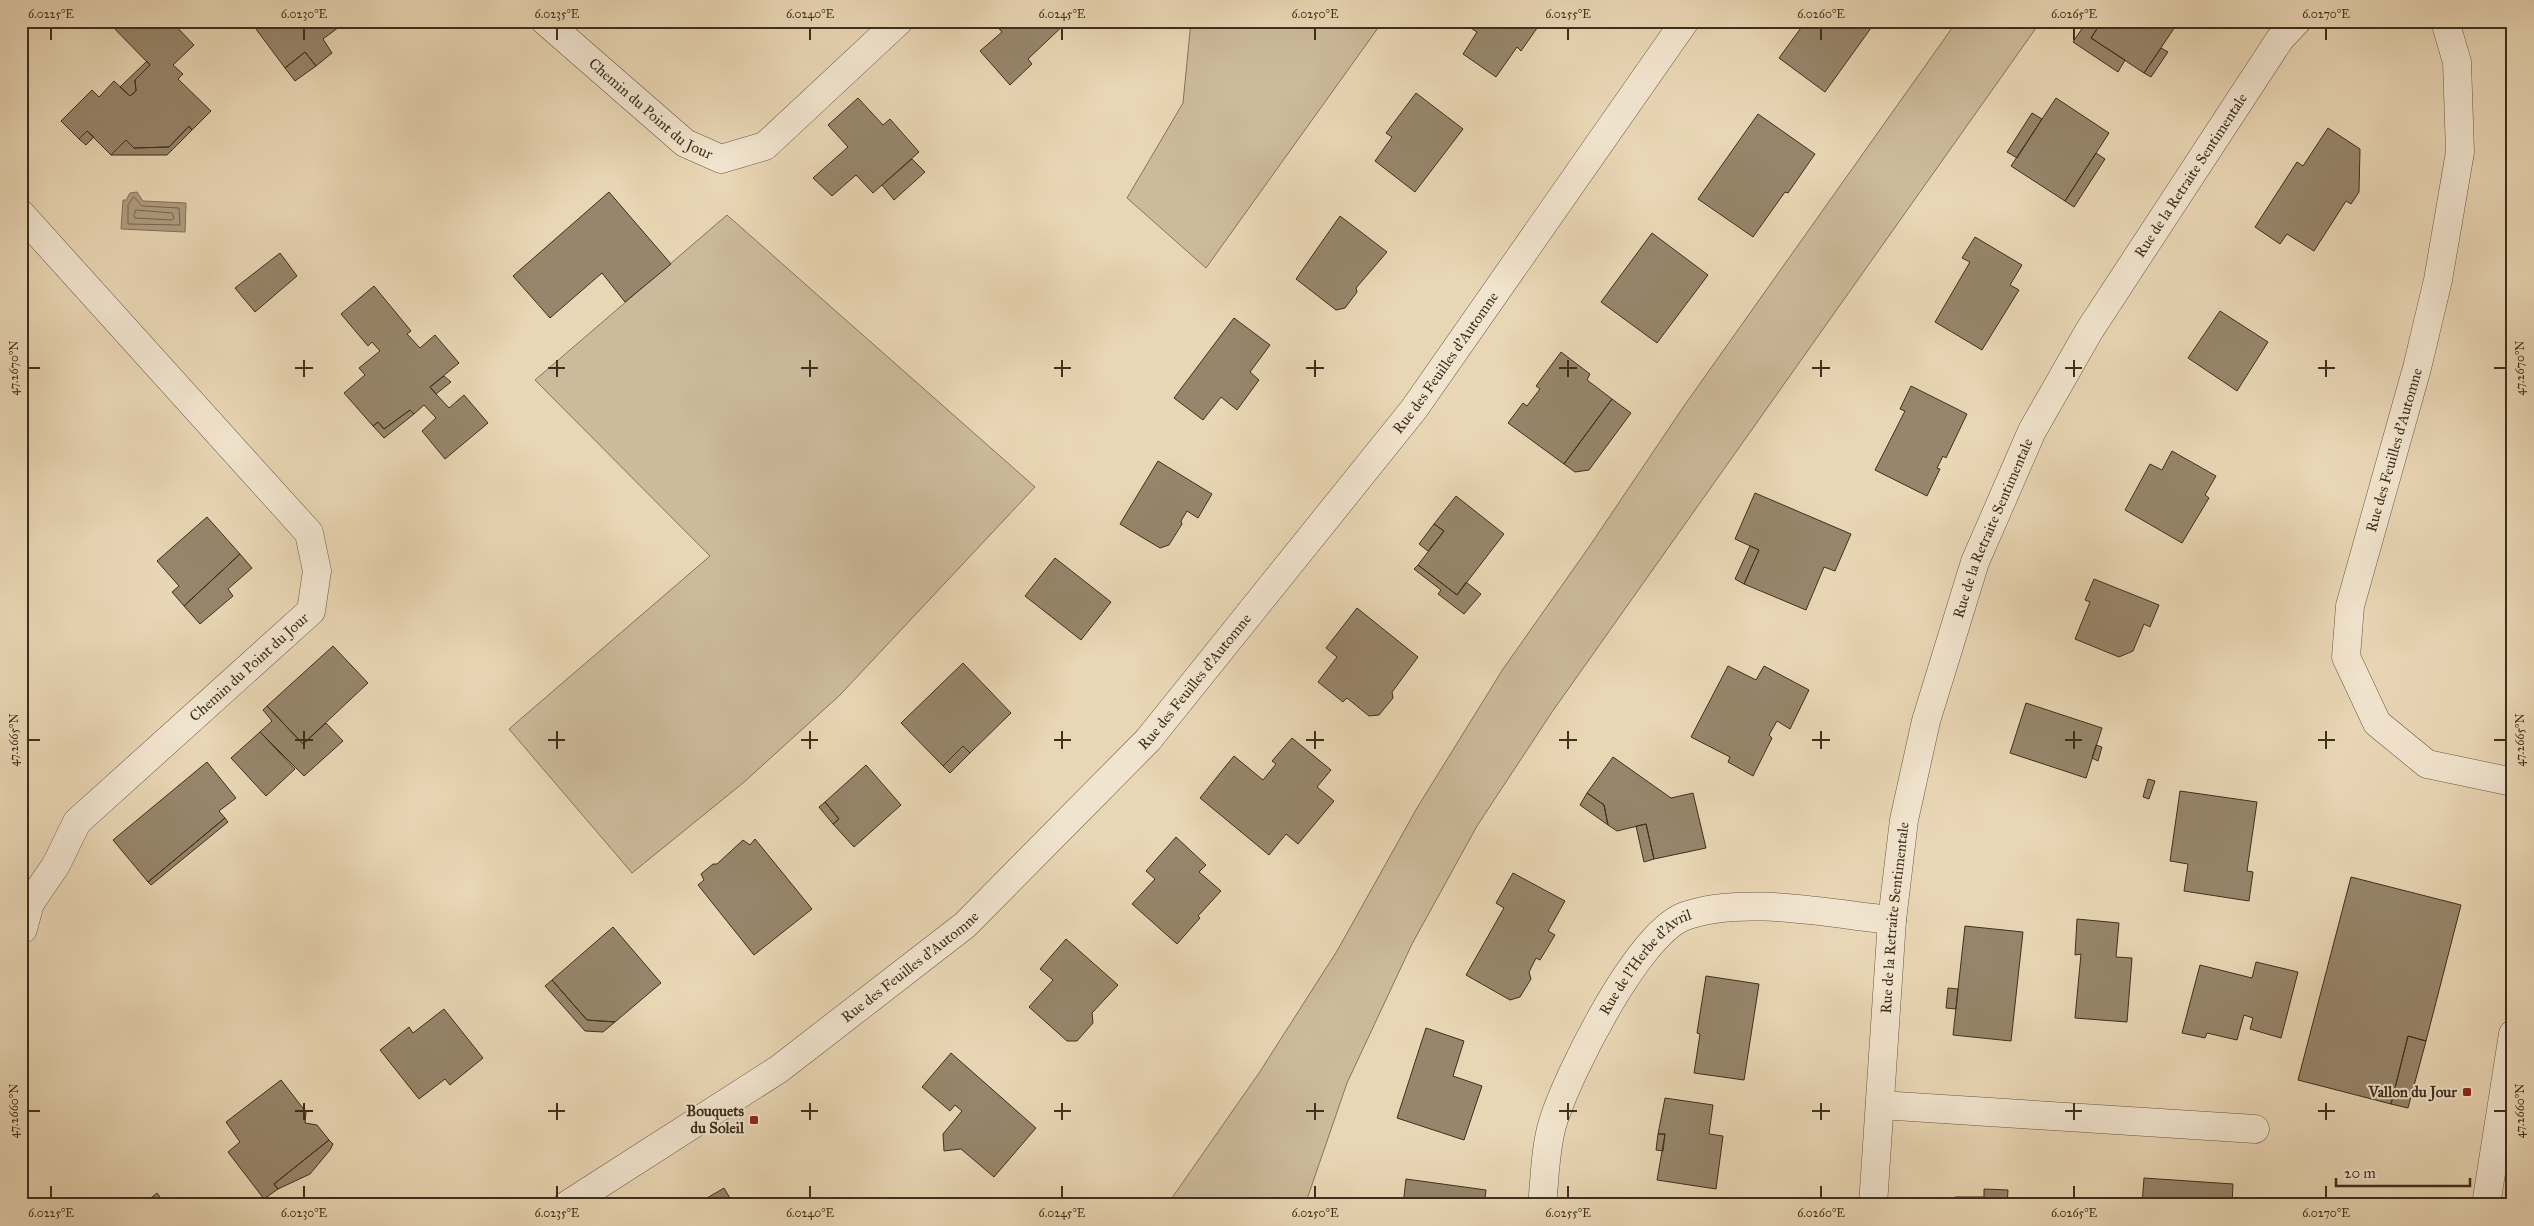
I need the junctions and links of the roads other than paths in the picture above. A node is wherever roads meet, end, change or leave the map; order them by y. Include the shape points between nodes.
1 (545, 21) edge
2 (899, 21) edge
3 (1685, 21) edge
4 (2297, 21) edge
5 (2445, 21) edge
6 (21, 214) edge
7 (2513, 782) edge
8 (1892, 920) junction
9 (23, 928) dead end
10 (2513, 1034) edge
11 (1880, 1105) junction
12 (2255, 1129) dead end
13 (574, 1203) edge
14 (1542, 1205) edge
15 (1872, 1205) edge
16 (2486, 1205) edge

1 - 2 street, Chemin du Point du Jour via 685,143 721,159 764,146
3 - 13 street, Rue des Feuilles d'Automne via 1414,409 1148,740 965,925 779,1069
4 - 8 street, Rue de la Retraite Sentimentale via 2280,39 2089,331 2032,431 1975,562 1926,721 1904,820
5 - 7 street, Rue des Feuilles d'Automne via 2457,62 2460,152 2438,280 2417,368 2350,606 2346,657 2377,723 2427,764
6 - 9 street, Chemin du Point du Jour via 310,533 316,570 312,611 77,822 56,865 30,902
8 - 11 street, Rue de la Retraite Sentimentale
8 - 14 street, Rue de l'Herbe d'Avril via 1757,905 1685,916 1660,931 1642,952 1576,1062 1552,1124
10 - 16 street
11 - 12 street
11 - 15 street, Rue de la Retraite Sentimentale

